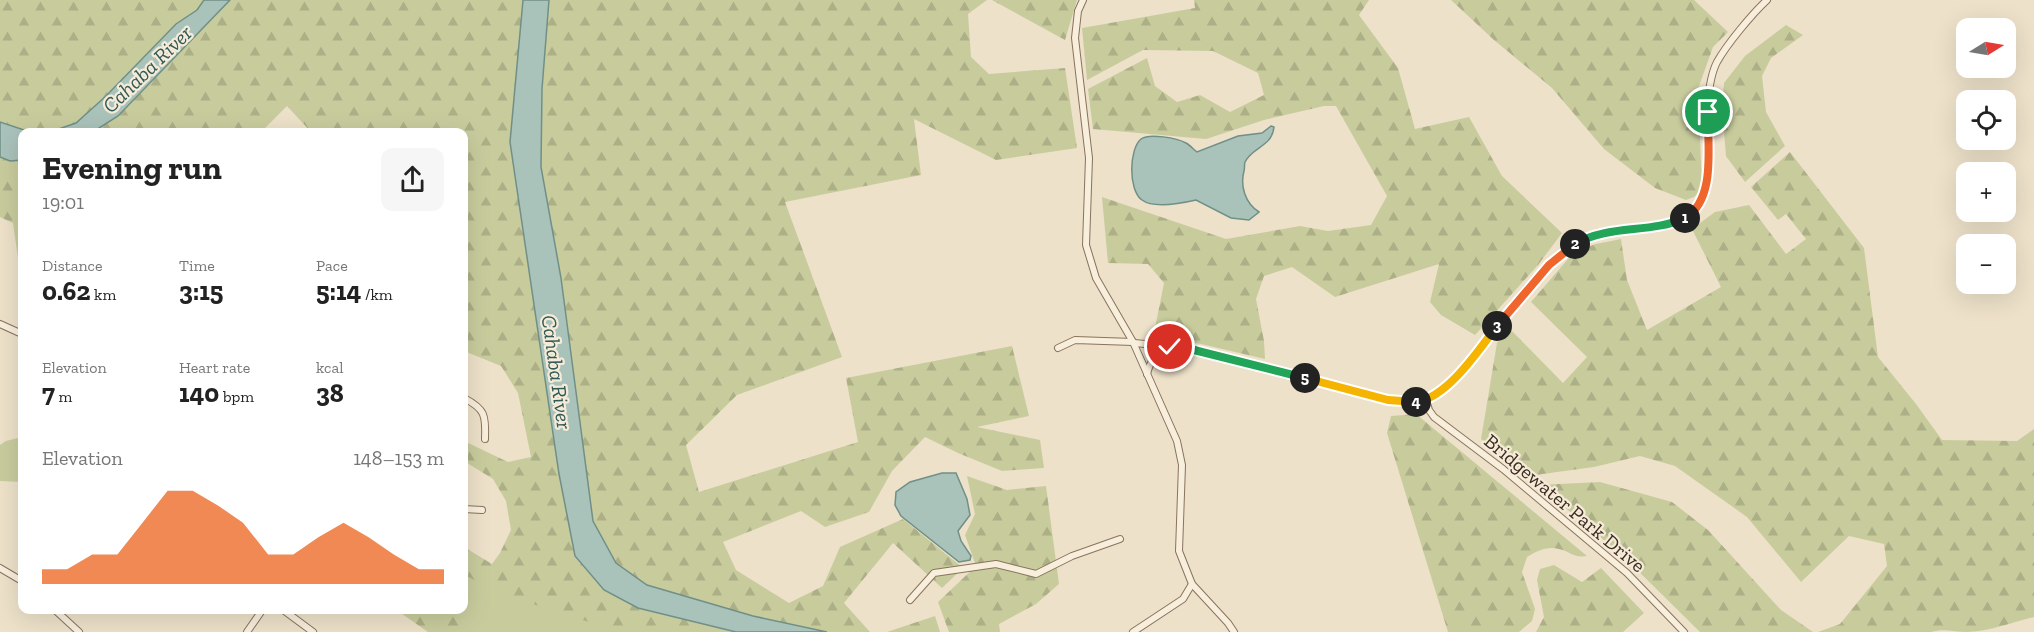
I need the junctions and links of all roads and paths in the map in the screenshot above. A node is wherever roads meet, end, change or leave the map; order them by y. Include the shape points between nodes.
1 (1083, 0) edge
2 (1767, 0) edge
3 (0, 324) edge
4 (18, 332) edge
5 (1133, 342) junction
6 (1170, 347) junction
7 (1058, 348) dead end
8 (1147, 375) junction
9 (468, 400) edge
10 (1426, 400) junction
11 (485, 439) dead end
12 (468, 509) edge
13 (482, 510) dead end
14 (1120, 538) dead end
15 (0, 568) edge
16 (18, 579) edge
17 (1192, 584) junction
18 (910, 600) dead end
19 (59, 614) edge
20 (260, 614) edge
21 (289, 614) edge
22 (79, 632) edge
23 (247, 632) edge
24 (313, 632) edge
25 (1133, 632) edge
26 (1234, 632) edge
27 (1684, 632) edge

1 - 5 street via 1075,38 1089,158 1086,245 1096,278
2 - 10 street via 1716,63 1708,96 1706,191 1698,207 1671,224 1603,233 1581,240 1562,253 1456,376
3 - 4 street
5 - 6 street
5 - 7 street via 1075,340
5 - 8 street
6 - 8 street via 1154,357
6 - 10 street via 1388,400
8 - 17 street via 1177,441 1182,465 1179,550
9 - 11 street via 483,412
10 - 27 street, Bridgewater Park Drive via 1434,417 1627,573
12 - 13 street
14 - 18 street via 1036,574 996,564 934,573
15 - 16 street
17 - 25 street via 1183,599
17 - 26 street
19 - 22 street
20 - 23 street
21 - 24 street

